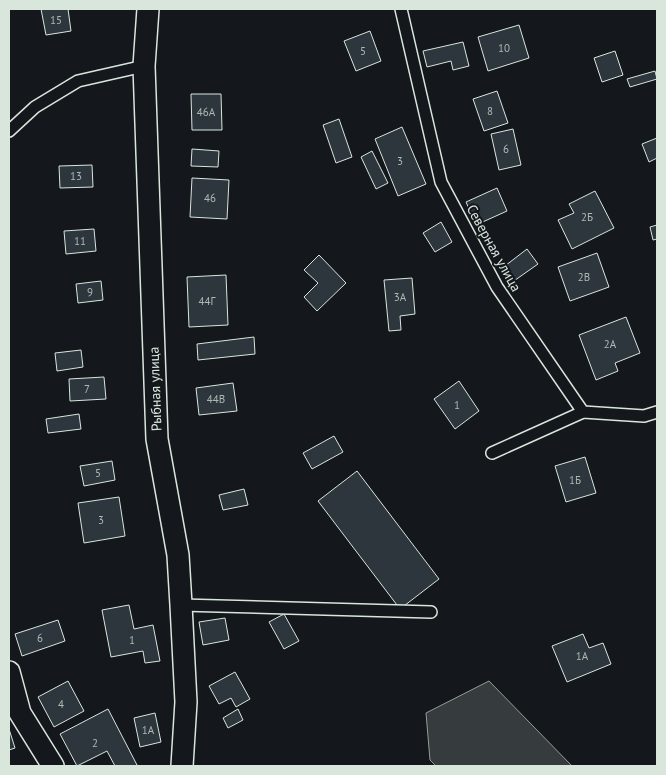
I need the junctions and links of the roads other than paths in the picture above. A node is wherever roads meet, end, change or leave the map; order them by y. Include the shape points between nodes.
1 (148, 9) edge
2 (401, 9) edge
3 (144, 66) junction
4 (9, 131) edge
5 (583, 412) junction
6 (657, 412) edge
7 (492, 453) dead end
8 (181, 605) junction
9 (431, 612) dead end
10 (9, 672) edge
11 (53, 766) edge
12 (182, 766) edge

1 - 3 street, Рыбная улица
2 - 5 lane, Северная улица via 441,182 497,287
3 - 4 lane via 78,81 35,107
3 - 8 street, Рыбная улица via 157,438 178,555
5 - 6 lane via 644,416
5 - 7 lane
8 - 9 lane
8 - 12 street, Рыбная улица via 186,702
10 - 11 street via 20,713

